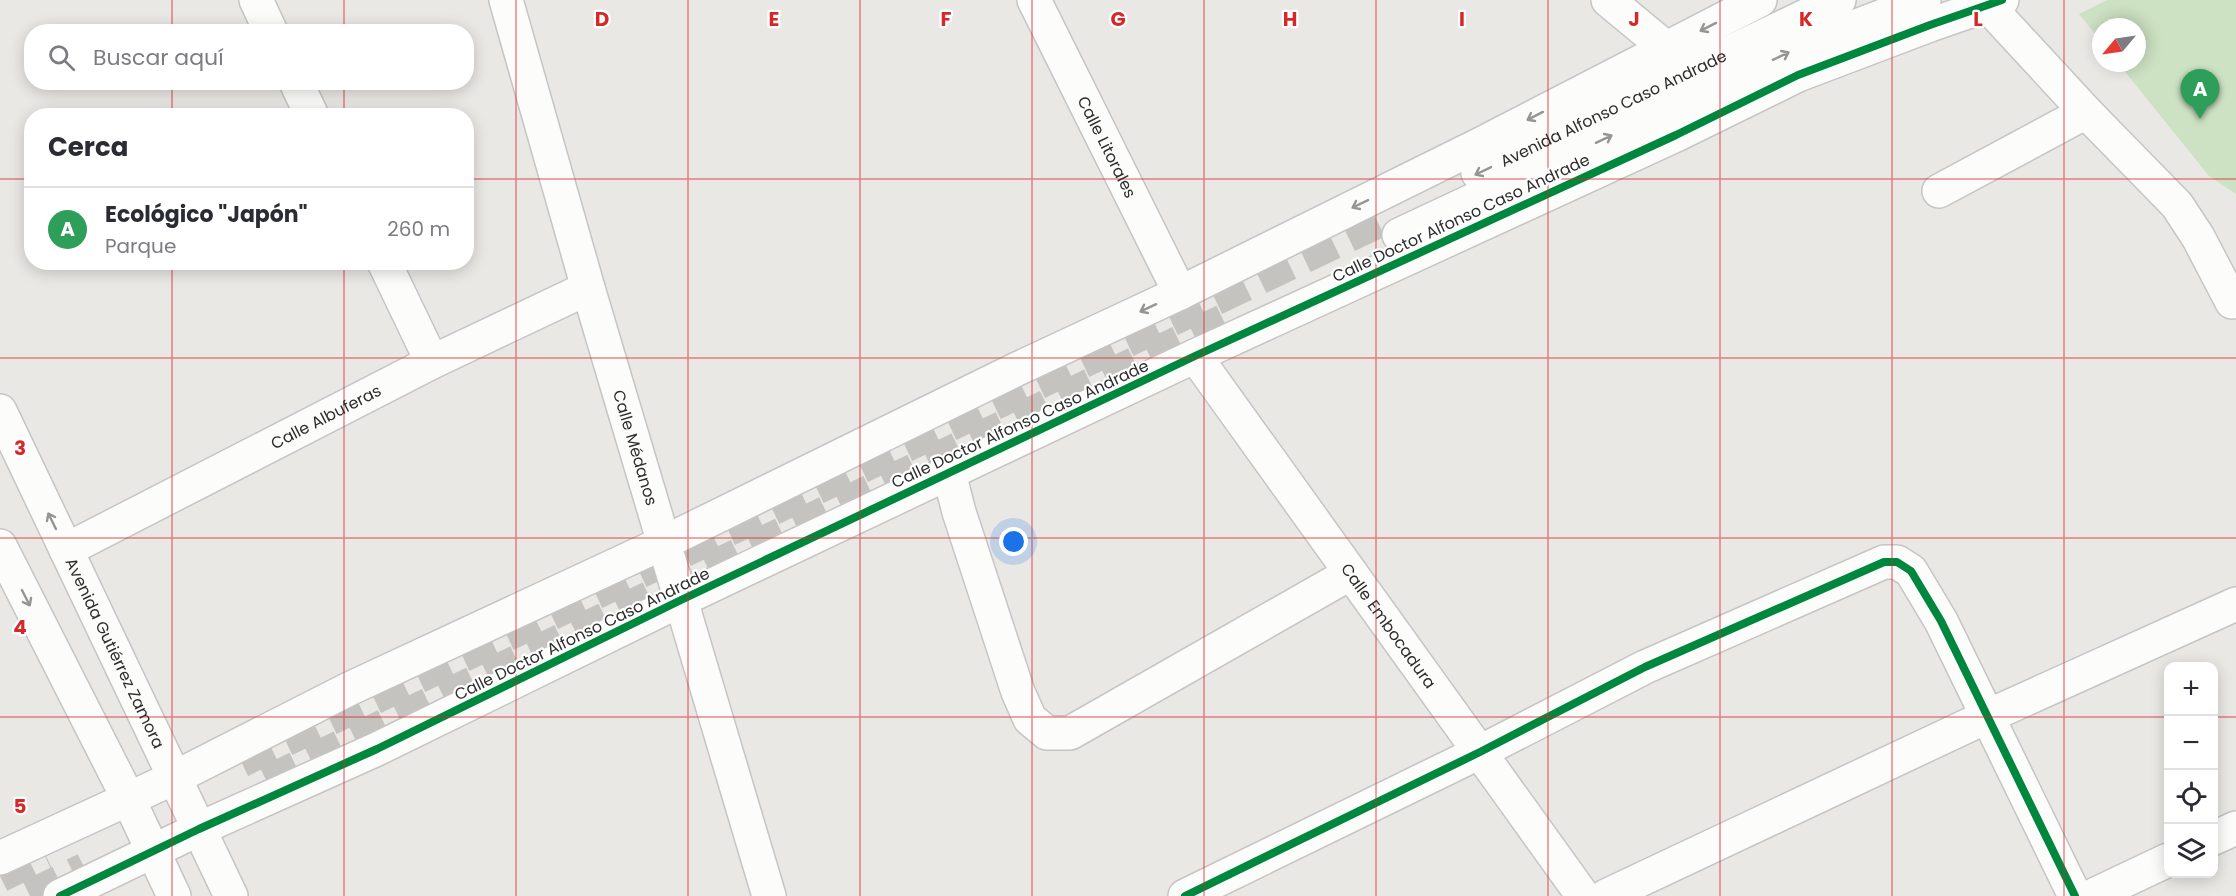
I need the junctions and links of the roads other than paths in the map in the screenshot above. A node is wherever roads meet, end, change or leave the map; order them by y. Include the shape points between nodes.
1 (256, 0) edge
2 (506, 0) edge
3 (1034, 0) edge
4 (1608, 0) edge
5 (1760, 0) edge
6 (1839, 0) edge
7 (1924, 0) edge
8 (1995, 3) edge
9 (268, 24) edge
10 (1666, 48) junction
11 (300, 90) edge
12 (308, 108) edge
13 (2086, 112) junction
14 (1939, 191) dead end
15 (388, 270) edge
16 (588, 288) junction
17 (1180, 293) junction
18 (2232, 302) dead end
19 (1195, 356) junction
20 (432, 362) junction
21 (0, 411) edge
22 (949, 472) junction
23 (663, 543) junction
24 (66, 549) junction
25 (3, 558) edge
26 (1351, 573) junction
27 (681, 600) junction
28 (2236, 604) edge
29 (1986, 717) junction
30 (1480, 752) junction
31 (176, 777) junction
32 (128, 798) junction
33 (2236, 828) edge
34 (199, 829) junction
35 (2218, 836) edge
36 (153, 850) junction
37 (0, 858) edge
38 (2164, 862) edge
39 (60, 896) tunnel mouth
40 (174, 896) edge
41 (231, 896) edge
42 (769, 896) edge
43 (1185, 896) edge
44 (1583, 896) edge
45 (1606, 896) edge
46 (2075, 896) edge
47 (2092, 896) edge

1 - 9 street
2 - 16 street, Calle Médanos
3 - 17 street, Calle Litorales
4 - 10 street
5 -> 10 street
6 -> 7 street, Avenida Alfonso Caso Andrade via 1393,226 1792,51
8 - 13 street
8 - 19 street, Calle Doctor Alfonso Caso Andrade via 1798,75
10 -> 17 street
11 - 12 street
13 - 14 street
13 - 18 street via 2176,205 2198,237
15 - 20 street
16 - 20 street, Calle Albuferas
16 - 23 street, Calle Médanos
17 -> 23 street
19 - 22 street, Calle Doctor Alfonso Caso Andrade
19 - 26 street, Calle Embocadura
20 - 24 street, Calle Albuferas
24 -> 21 street, Avenida Gutiérrez Zamora
22 - 26 street via 1018,692 1030,719 1047,733 1070,733
22 - 27 street, Calle Doctor Alfonso Caso Andrade
23 - 27 street, Calle Médanos
23 - 31 street via 349,689
24 - 31 street, Avenida Gutiérrez Zamora
25 -> 32 street
26 - 30 street, Calle Embocadura
27 - 34 street, Calle Doctor Alfonso Caso Andrade via 377,749
27 - 42 street, Calle Médanos
28 - 29 street
29 - 30 street via 1941,621 1911,570 1897,562 1884,562 1645,668
29 - 45 street
29 - 46 street
30 - 43 street
30 - 44 street, Calle Embocadura
31 - 32 street
31 - 34 street, Avenida Gutiérrez Zamora
32 - 36 street
32 - 37 street
33 - 35 street
34 - 36 street, Calle Doctor Alfonso Caso Andrade
34 - 41 street, Avenida Gutiérrez Zamora
36 - 39 street, Calle Doctor Alfonso Caso Andrade
36 - 40 street
38 - 47 street

